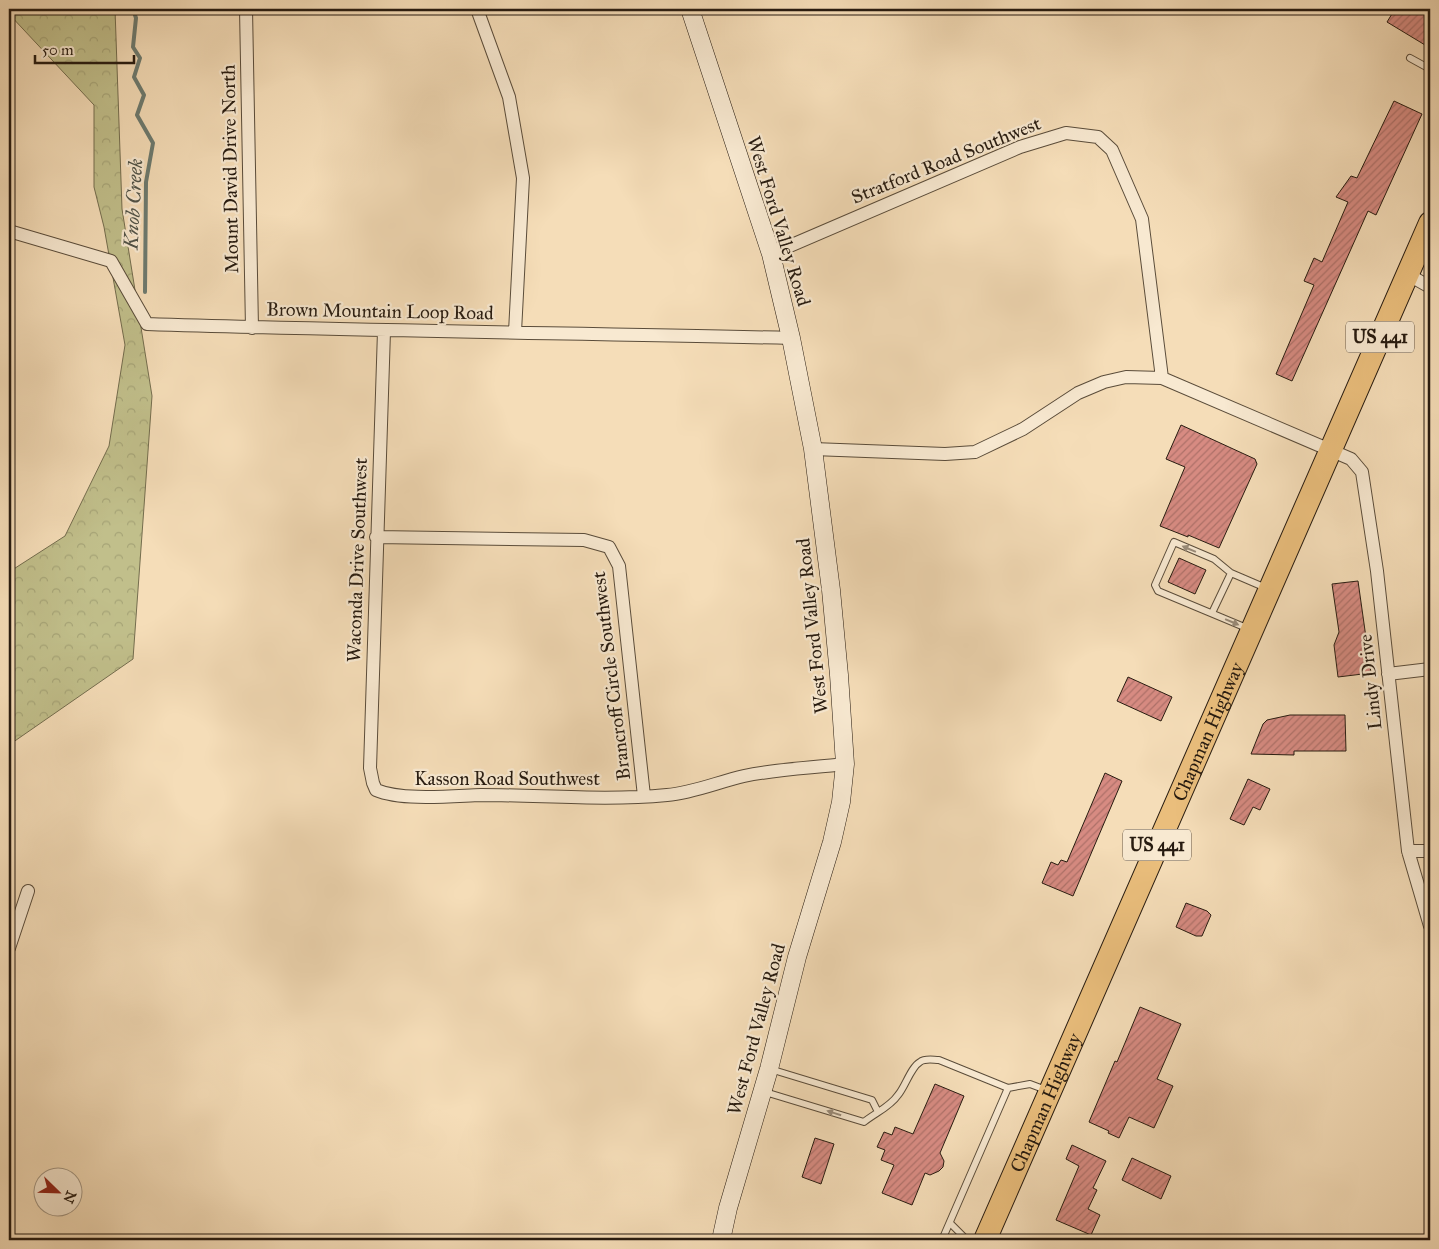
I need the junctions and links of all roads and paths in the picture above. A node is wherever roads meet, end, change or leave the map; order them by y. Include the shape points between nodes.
1 (246, 9) edge
2 (477, 9) edge
3 (690, 9) edge
4 (1410, 58) dead end
5 (1430, 69) edge
6 (1430, 223) edge
7 (9, 231) edge
8 (771, 254) junction
9 (1408, 274) junction
10 (1430, 287) edge
11 (252, 328) junction
12 (384, 331) junction
13 (515, 332) junction
14 (791, 338) junction
15 (1162, 378) junction
16 (813, 448) junction
17 (1330, 450) junction
18 (376, 537) junction
19 (1231, 573) junction
20 (1269, 590) junction
21 (1212, 613) junction
22 (1252, 630) junction
23 (1430, 669) edge
24 (1388, 674) junction
25 (845, 764) junction
26 (376, 790) joint
27 (644, 796) junction
28 (1408, 851) junction
29 (1430, 851) edge
30 (28, 891) dead end
31 (1430, 926) edge
32 (9, 948) edge
33 (769, 1069) junction
34 (1008, 1088) junction
35 (762, 1091) junction
36 (1050, 1092) junction
37 (878, 1112) junction
38 (950, 1223) junction
39 (721, 1240) edge
40 (942, 1240) edge
41 (967, 1240) edge
42 (985, 1240) edge

1 - 11 street, Mount David Drive North
2 - 13 street via 509,97 523,178
3 - 8 street, West Ford Valley Road
4 - 5 lane
6 - 9 highway, Chapman Highway / US 441
7 - 11 street, Brown Mountain Loop Road via 111,261 147,324
8 - 14 street, West Ford Valley Road
8 - 15 street, Stratford Road Southwest via 1020,148 1066,133 1098,137 1112,150 1142,220
9 - 10 street
9 - 17 highway, Chapman Highway / US 441
11 - 12 street, Brown Mountain Loop Road
12 - 13 street, Brown Mountain Loop Road
12 - 18 street, Waconda Drive Southwest
13 - 14 street, Brown Mountain Loop Road
14 - 16 street, West Ford Valley Road
15 - 16 street via 1126,377 1104,382 975,452 945,454
15 - 17 street, Lindy Drive
16 - 25 street, West Ford Valley Road via 832,599
17 - 20 highway, Chapman Highway / US 441
17 - 24 street, Lindy Drive via 1352,459 1362,472
18 - 26 street, Waconda Drive Southwest via 370,768
18 - 27 street, Brancroff Circle Southwest via 584,540 609,547 619,566
19 - 20 lane
19 - 21 lane
19 -> 21 lane via 1214,559 1174,542 1155,585 1158,591
20 - 22 highway, Chapman Highway / US 441
21 -> 22 lane
22 - 36 highway, Chapman Highway / US 441
23 - 24 street
24 - 28 street, Lindy Drive
25 - 27 street, Kasson Road Southwest via 771,772 668,795
25 - 33 street, West Ford Valley Road via 832,842
26 - 27 street, Kasson Road Southwest via 386,795 404,796
28 - 29 street
28 - 31 street, Lindy Drive
30 - 32 street
33 - 35 street, West Ford Valley Road
33 - 37 lane via 872,1100
34 - 36 lane via 1030,1084
34 - 37 lane via 939,1060 928,1060 920,1062 898,1095
34 - 38 lane
37 -> 35 lane via 864,1122
35 - 39 street, West Ford Valley Road
36 - 42 highway, Chapman Highway / US 441
38 - 40 lane
38 - 41 lane

